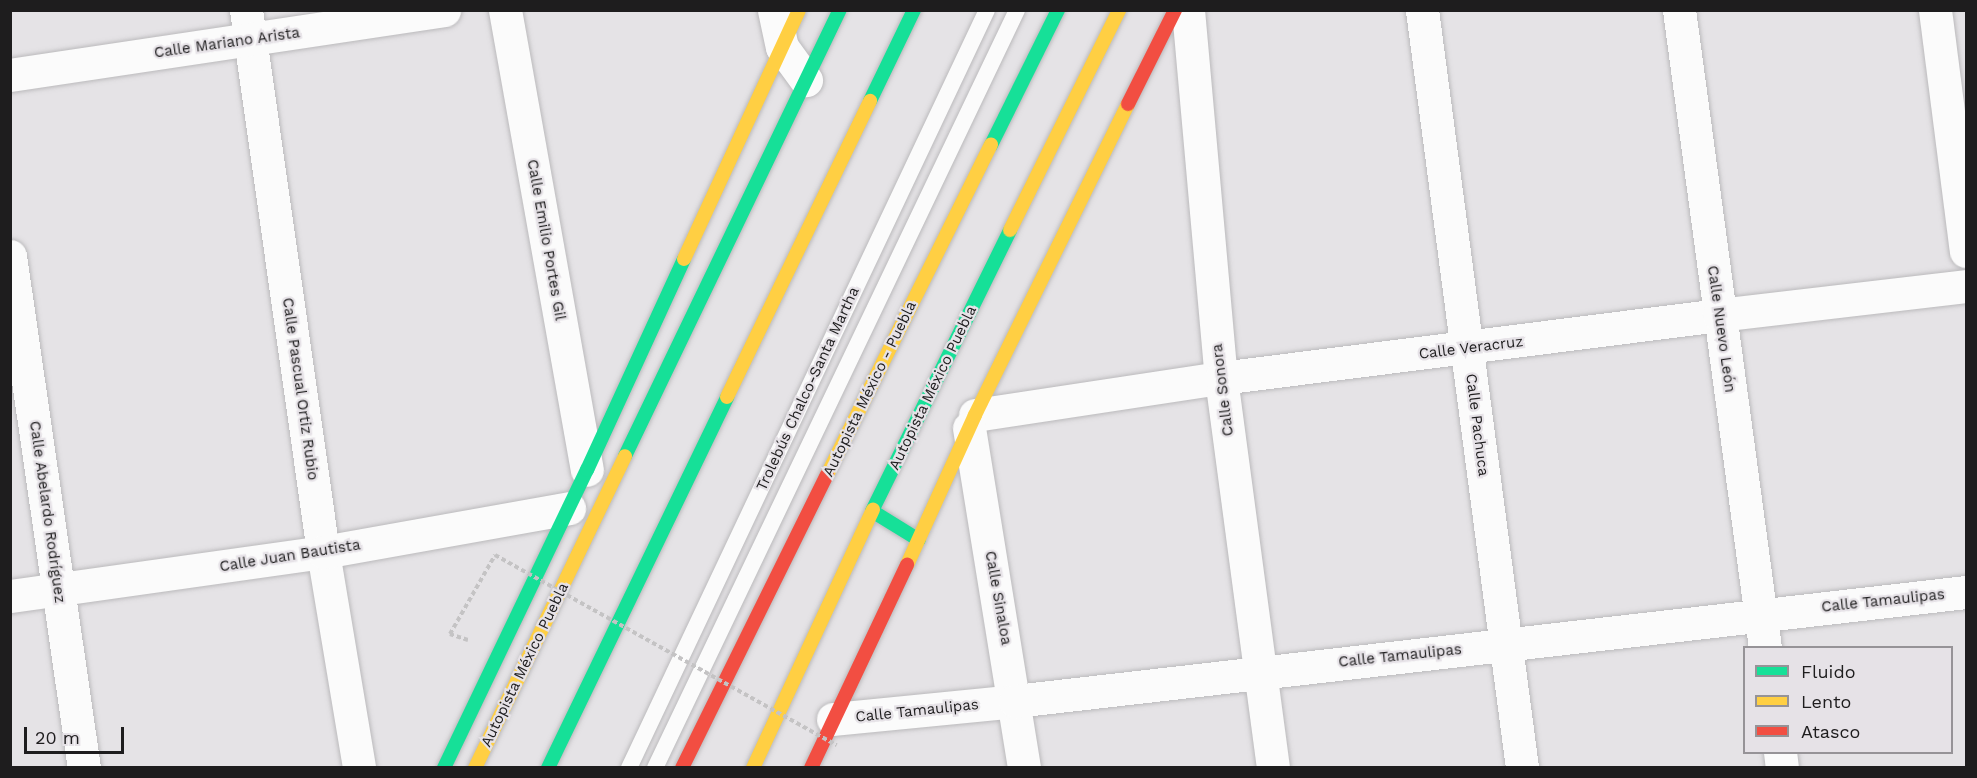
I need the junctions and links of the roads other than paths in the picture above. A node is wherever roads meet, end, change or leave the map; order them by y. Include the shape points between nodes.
1 (444, 10) edge
2 (505, 10) edge
3 (774, 10) edge
4 (799, 10) edge
5 (840, 10) edge
6 (914, 10) edge
7 (987, 10) edge
8 (1017, 10) edge
9 (1058, 10) edge
10 (1119, 10) edge
11 (1175, 10) edge
12 (1188, 10) edge
13 (1422, 10) edge
14 (1679, 10) edge
15 (1935, 10) edge
16 (248, 25) edge
17 (782, 47) junction
18 (10, 75) edge
19 (806, 80) junction
20 (1966, 251) edge
21 (10, 256) edge
22 (1966, 286) edge
23 (1719, 315) junction
24 (1467, 348) junction
25 (1221, 378) junction
26 (972, 421) junction
27 (587, 470) junction
28 (569, 508) junction
29 (872, 511) junction
30 (920, 540) junction
31 (323, 552) junction
32 (58, 589) junction
33 (1966, 592) edge
34 (10, 596) edge
35 (1761, 615) junction
36 (1505, 644) junction
37 (1765, 646) edge
38 (1260, 671) junction
39 (1015, 701) junction
40 (835, 732) junction
41 (84, 768) edge
42 (359, 768) edge
43 (444, 768) edge
44 (475, 768) edge
45 (548, 768) edge
46 (628, 768) edge
47 (655, 768) edge
48 (682, 768) edge
49 (753, 768) edge
50 (811, 768) edge
51 (1024, 768) edge
52 (1273, 768) edge
53 (1522, 768) edge

1 - 16 street, Calle Mariano Arista
2 - 27 street, Calle Emilio Portes Gil
3 - 17 street
4 - 17 main road, Autopista México Puebla
5 - 19 main road, Autopista México Puebla
6 - 45 main road
7 - 46 lane, Trolebús Chalco-Santa Martha
8 - 47 lane
9 - 48 main road, Autopista México - Puebla
10 - 29 main road, Autopista México Puebla
11 - 26 main road
12 - 25 street, Calle Sonora
13 - 24 street, Calle Pachuca
14 - 23 street, Calle Nuevo León
15 - 20 street
16 - 18 street, Calle Mariano Arista
16 - 31 street, Calle Pascual Ortiz Rubio
17 - 19 street
17 - 27 main road, Autopista México Puebla
19 - 44 main road, Autopista México Puebla
21 - 32 street, Calle Abelardo Rodríguez
22 - 23 street, Calle Veracruz
23 - 24 street, Calle Veracruz
23 - 35 street, Calle Nuevo León
24 - 25 street, Calle Veracruz
24 - 36 street, Calle Pachuca
25 - 26 street, Calle Veracruz
25 - 38 street, Calle Sonora
26 - 30 main road
26 - 39 street, Calle Sinaloa
27 - 28 main road, Autopista México Puebla
28 - 31 street, Calle Juan Bautista
28 - 43 main road, Autopista México Puebla
29 - 30 main road
29 - 49 main road, Autopista México Puebla
30 - 40 main road
31 - 32 street, Calle Juan Bautista
31 - 42 street, Calle Pascual Ortiz Rubio
32 - 34 street, Calle Juan Bautista
32 - 41 street, Calle Abelardo Rodríguez
33 - 35 street, Calle Tamaulipas
35 - 36 street, Calle Tamaulipas
35 - 37 street, Calle Nuevo León
36 - 38 street, Calle Tamaulipas
36 - 53 street, Calle Pachuca
38 - 39 street, Calle Tamaulipas
38 - 52 street, Calle Sonora
39 - 40 street, Calle Tamaulipas
39 - 51 street, Calle Sinaloa
40 - 50 main road

